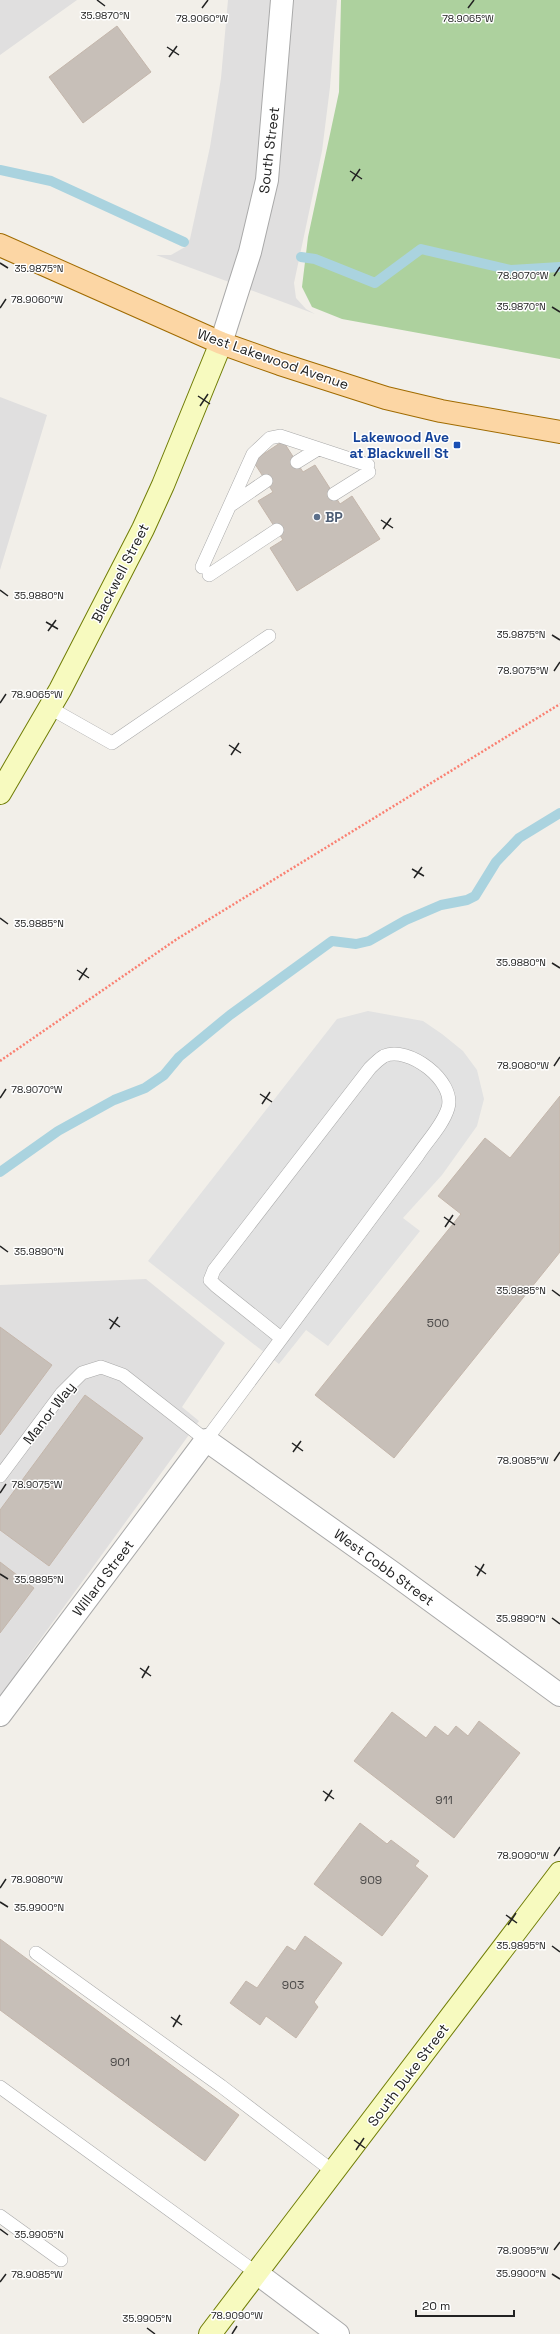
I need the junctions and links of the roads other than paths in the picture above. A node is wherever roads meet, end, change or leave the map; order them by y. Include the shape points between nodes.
1 (282, 0) edge
2 (0, 245) edge
3 (221, 343) junction
4 (560, 432) edge
5 (318, 449) junction
6 (297, 462) dead end
7 (266, 481) dead end
8 (334, 494) dead end
9 (231, 505) junction
10 (276, 530) dead end
11 (270, 636) dead end
12 (50, 708) junction
13 (0, 792) edge
14 (281, 1338) junction
15 (206, 1440) junction
16 (0, 1476) edge
17 (560, 1695) edge
18 (0, 1715) edge
19 (560, 1873) edge
20 (36, 1953) dead end
21 (0, 2087) edge
22 (334, 2172) junction
23 (0, 2216) edge
24 (61, 2260) dead end
25 (258, 2274) junction
26 (210, 2334) edge
27 (338, 2334) edge

1 - 3 street, South Street via 267,180 250,252
2 - 3 main road, West Lakewood Avenue
3 - 4 main road, West Lakewood Avenue via 386,398 441,411
3 - 12 main road, Blackwell Street via 143,529
5 - 6 lane
5 - 8 lane via 369,469
5 - 9 lane via 280,436 270,438 253,454
7 - 9 lane
9 - 10 lane via 206,571
11 - 12 lane via 112,743
12 - 13 main road, Blackwell Street
14 - 14 lane via 418,1155 448,1108 448,1089 440,1078 410,1058 384,1056 370,1068 214,1270 210,1280
14 - 15 lane
15 - 16 lane, Manor Way via 123,1375 101,1367 82,1373 62,1393
15 - 17 street, West Cobb Street
15 - 18 street, Willard Street
19 - 22 main road, South Duke Street
20 - 22 lane via 221,2086
21 - 25 lane
22 - 25 main road, South Duke Street
23 - 24 lane
25 - 26 main road, South Duke Street
25 - 27 street

